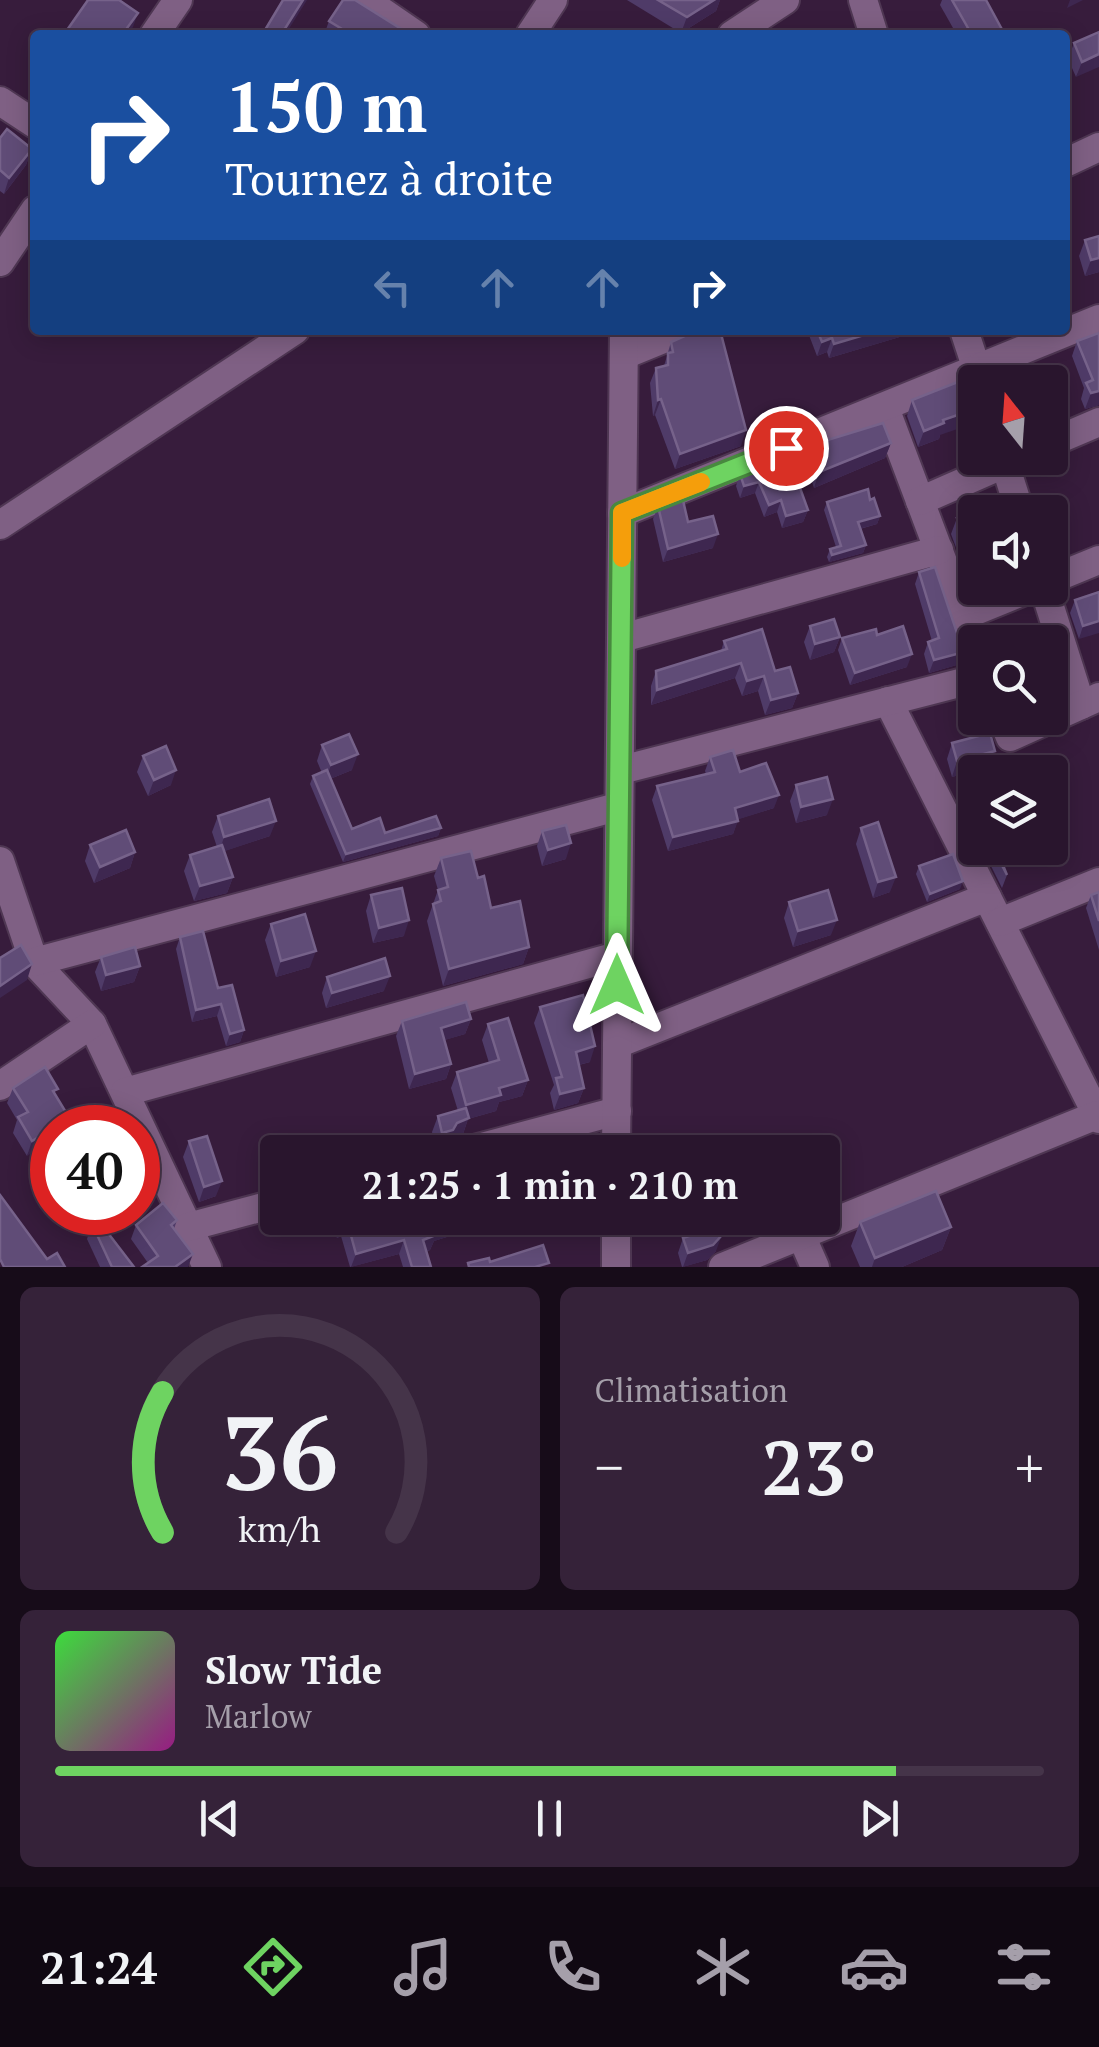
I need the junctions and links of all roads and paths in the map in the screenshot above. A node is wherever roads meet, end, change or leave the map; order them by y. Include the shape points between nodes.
1 (365, 0) edge
2 (553, 0) edge
3 (785, 0) edge
4 (864, 0) edge
5 (409, 30) edge
6 (533, 30) edge
7 (740, 30) edge
8 (873, 30) edge
9 (0, 101) edge
10 (30, 121) edge
11 (1099, 147) edge
12 (1070, 160) edge
13 (30, 217) edge
14 (0, 262) edge
15 (1099, 319) edge
16 (1070, 333) edge
17 (287, 335) edge
18 (660, 335) edge
19 (966, 335) edge
20 (1066, 335) edge
21 (624, 342) edge
22 (975, 365) edge
23 (1004, 365) edge
24 (958, 384) edge
25 (885, 408) junction
26 (1099, 422) edge
27 (1068, 436) edge
28 (974, 475) edge
29 (920, 500) junction
30 (622, 513) junction
31 (0, 524) edge
32 (938, 550) junction
33 (1099, 560) edge
34 (1068, 573) edge
35 (990, 605) edge
36 (1051, 605) edge
37 (963, 616) junction
38 (966, 625) edge
39 (622, 638) junction
40 (958, 683) edge
41 (888, 701) junction
42 (1090, 701) edge
43 (621, 770) junction
44 (617, 807) junction
45 (0, 861) edge
46 (1099, 882) edge
47 (987, 897) junction
48 (1000, 922) junction
49 (617, 956) junction
50 (34, 962) junction
51 (92, 1024) junction
52 (617, 1044) junction
53 (0, 1086) edge
54 (124, 1092) junction
55 (616, 1111) junction
56 (1098, 1117) edge
57 (526, 1135) edge
58 (616, 1135) edge
59 (260, 1208) edge
60 (188, 1228) junction
61 (616, 1235) edge
62 (801, 1236) junction
63 (207, 1267) edge
64 (616, 1267) edge
65 (723, 1267) edge
66 (815, 1267) edge

1 - 5 street
2 - 6 street
3 - 7 street
4 - 8 street
9 - 10 street
11 - 12 street
13 - 14 street
15 - 16 street
17 - 31 street
18 - 21 street
19 - 22 street
20 - 23 street
21 - 30 street
24 - 25 street
25 - 29 street
25 - 30 street
26 - 27 street
28 - 29 street
29 - 32 street
30 - 39 street
32 - 37 street
32 - 39 street
33 - 34 street
35 - 37 street
36 - 42 street
37 - 38 street
39 - 43 street
40 - 41 street
41 - 43 street
41 - 47 street
43 - 44 street
44 - 49 street
44 - 50 street
45 - 50 street
46 - 48 street
47 - 48 street
47 - 52 street
48 - 56 street
49 - 52 street
49 - 54 street
50 - 51 street
51 - 53 street
51 - 54 street
52 - 55 street
54 - 60 street
55 - 57 street
55 - 58 street
56 - 62 street
59 - 60 street
60 - 63 street
61 - 64 street
62 - 65 street
62 - 66 street

